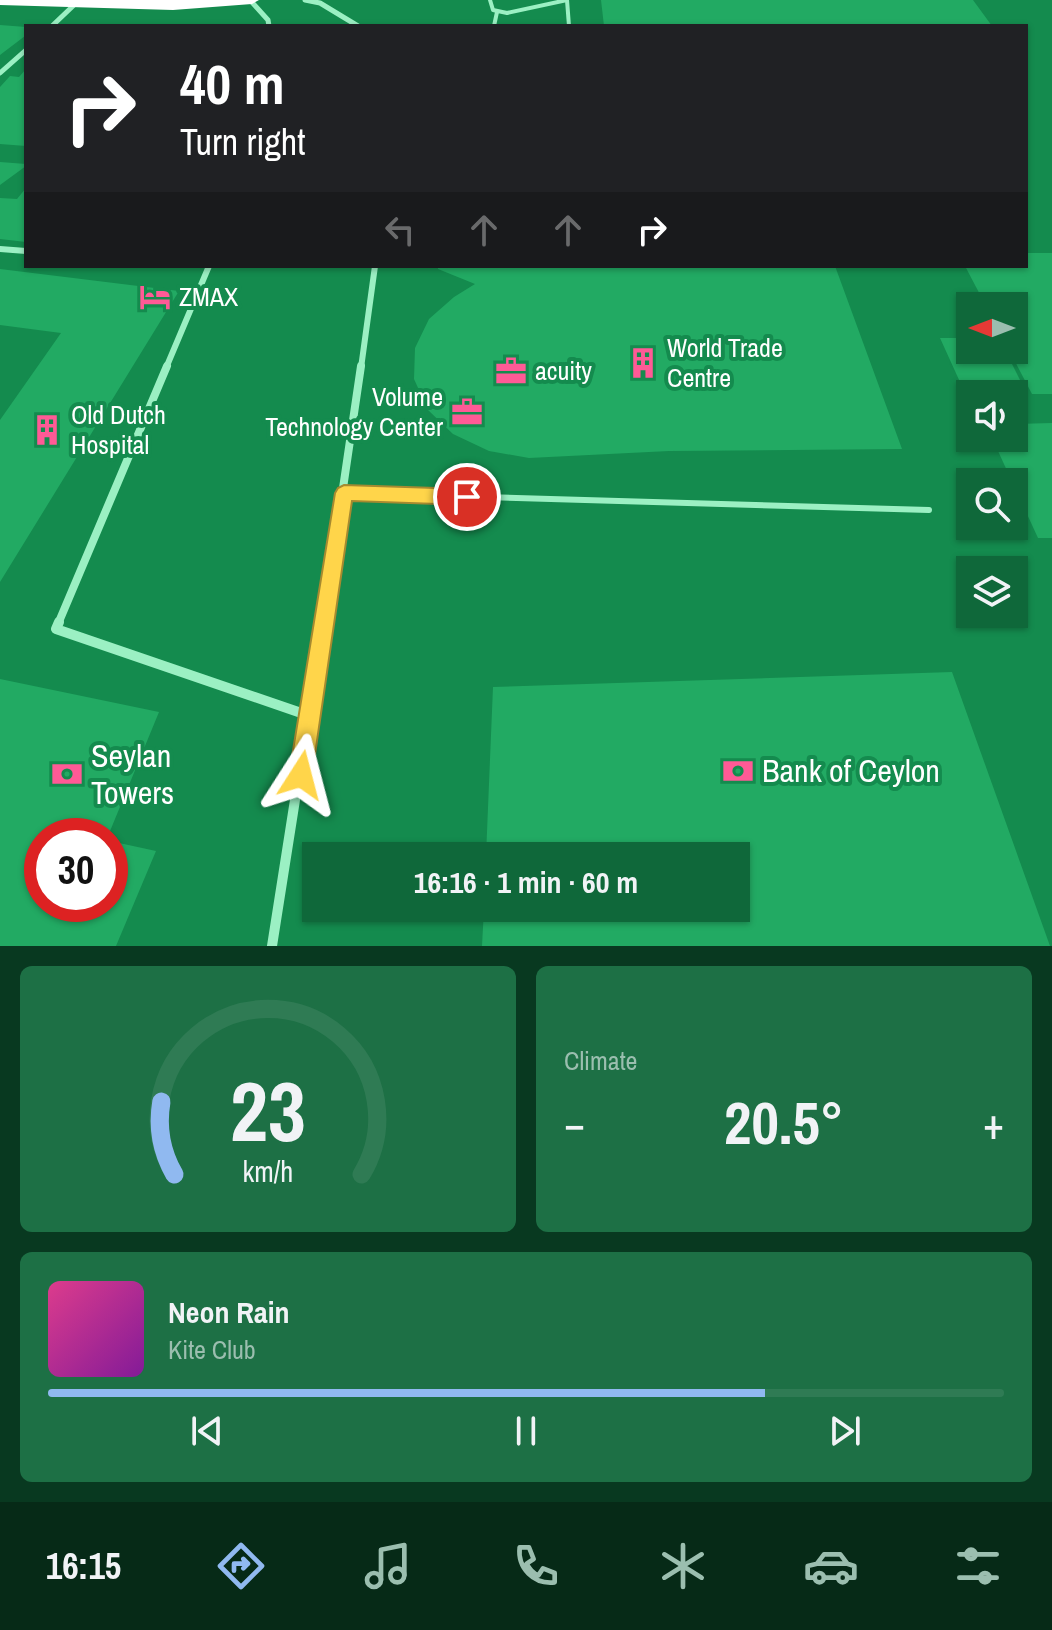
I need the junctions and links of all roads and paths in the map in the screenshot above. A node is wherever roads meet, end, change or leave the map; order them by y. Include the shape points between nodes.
1 (251, 0) edge
2 (305, 0) edge
3 (490, 0) edge
4 (0, 1) edge
5 (74, 5) junction
6 (497, 12) junction
7 (54, 24) edge
8 (269, 24) edge
9 (355, 24) edge
10 (494, 24) edge
11 (569, 24) edge
12 (24, 52) edge
13 (0, 73) edge
14 (0, 249) edge
15 (24, 251) edge
16 (208, 268) edge
17 (375, 268) edge
18 (344, 493) junction
19 (929, 510) dead end
20 (310, 716) junction
21 (272, 946) edge

1 - 5 highway
1 - 8 street
2 - 9 street
3 - 6 lane
4 - 5 highway
5 - 7 street
6 - 10 lane
6 - 11 lane via 567,0
12 - 13 street
14 - 15 street
16 - 20 street via 56,629
17 - 18 street
18 - 19 lane
18 - 20 street
20 - 21 street

